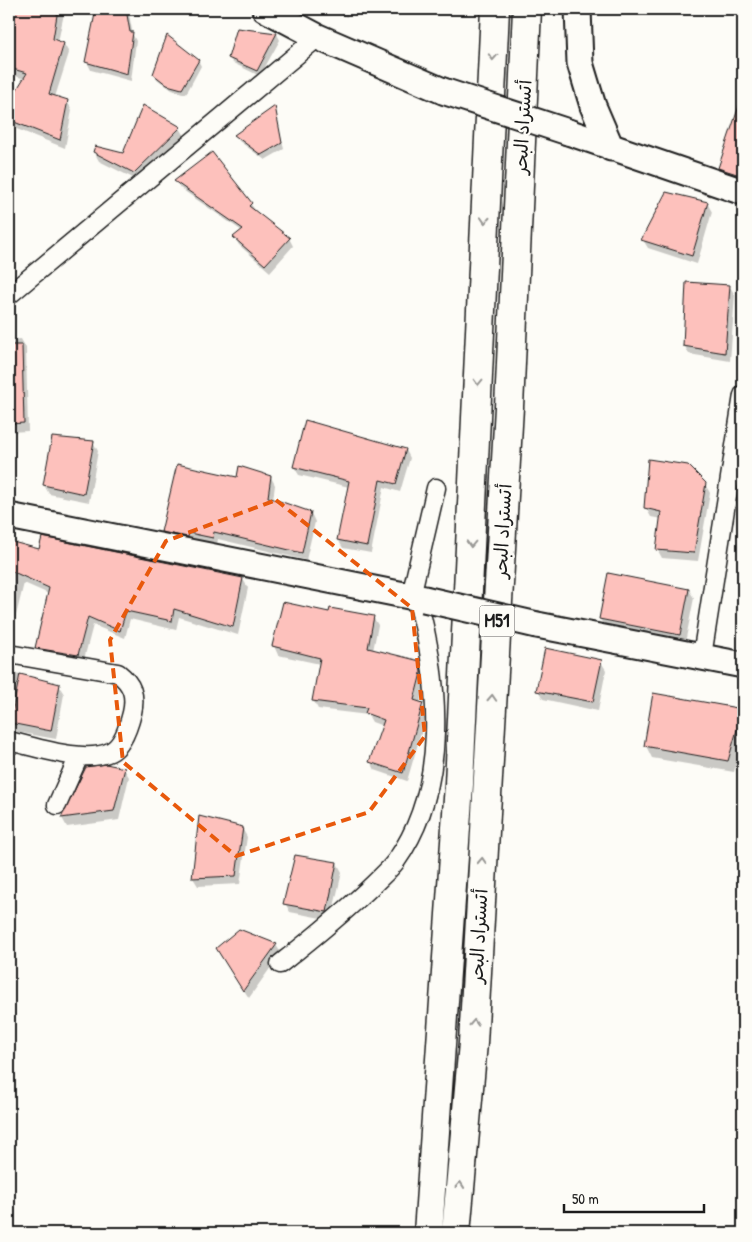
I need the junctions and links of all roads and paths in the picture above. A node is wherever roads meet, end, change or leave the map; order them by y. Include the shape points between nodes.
1 (265, 9) edge
2 (495, 9) edge
3 (527, 9) edge
4 (578, 9) edge
5 (318, 37) junction
6 (611, 148) junction
7 (743, 192) edge
8 (9, 295) edge
9 (743, 394) edge
10 (436, 488) dead end
11 (9, 516) edge
12 (418, 598) junction
13 (9, 654) edge
14 (702, 656) junction
15 (743, 665) edge
16 (9, 742) edge
17 (79, 756) junction
18 (57, 805) dead end
19 (280, 964) dead end
20 (428, 1233) edge
21 (456, 1233) edge

1 - 5 main road
2 -> 20 highway, أتستراد البحر / M51 via 459,784
21 -> 3 highway, أتستراد البحر / M51 via 473,1043 509,417
4 - 6 main road via 580,63 592,106
5 - 6 main road, bridge via 443,91
5 - 8 street
6 - 7 main road
9 - 14 street
10 - 12 street
11 - 12 main road
12 - 14 main road, bridge via 537,625
12 - 19 street via 432,662 435,701 433,747 423,812 395,862 333,922
13 - 17 street via 93,667 118,673 129,682 134,706 122,740 112,752
14 - 15 main road
16 - 17 street
17 - 18 street

